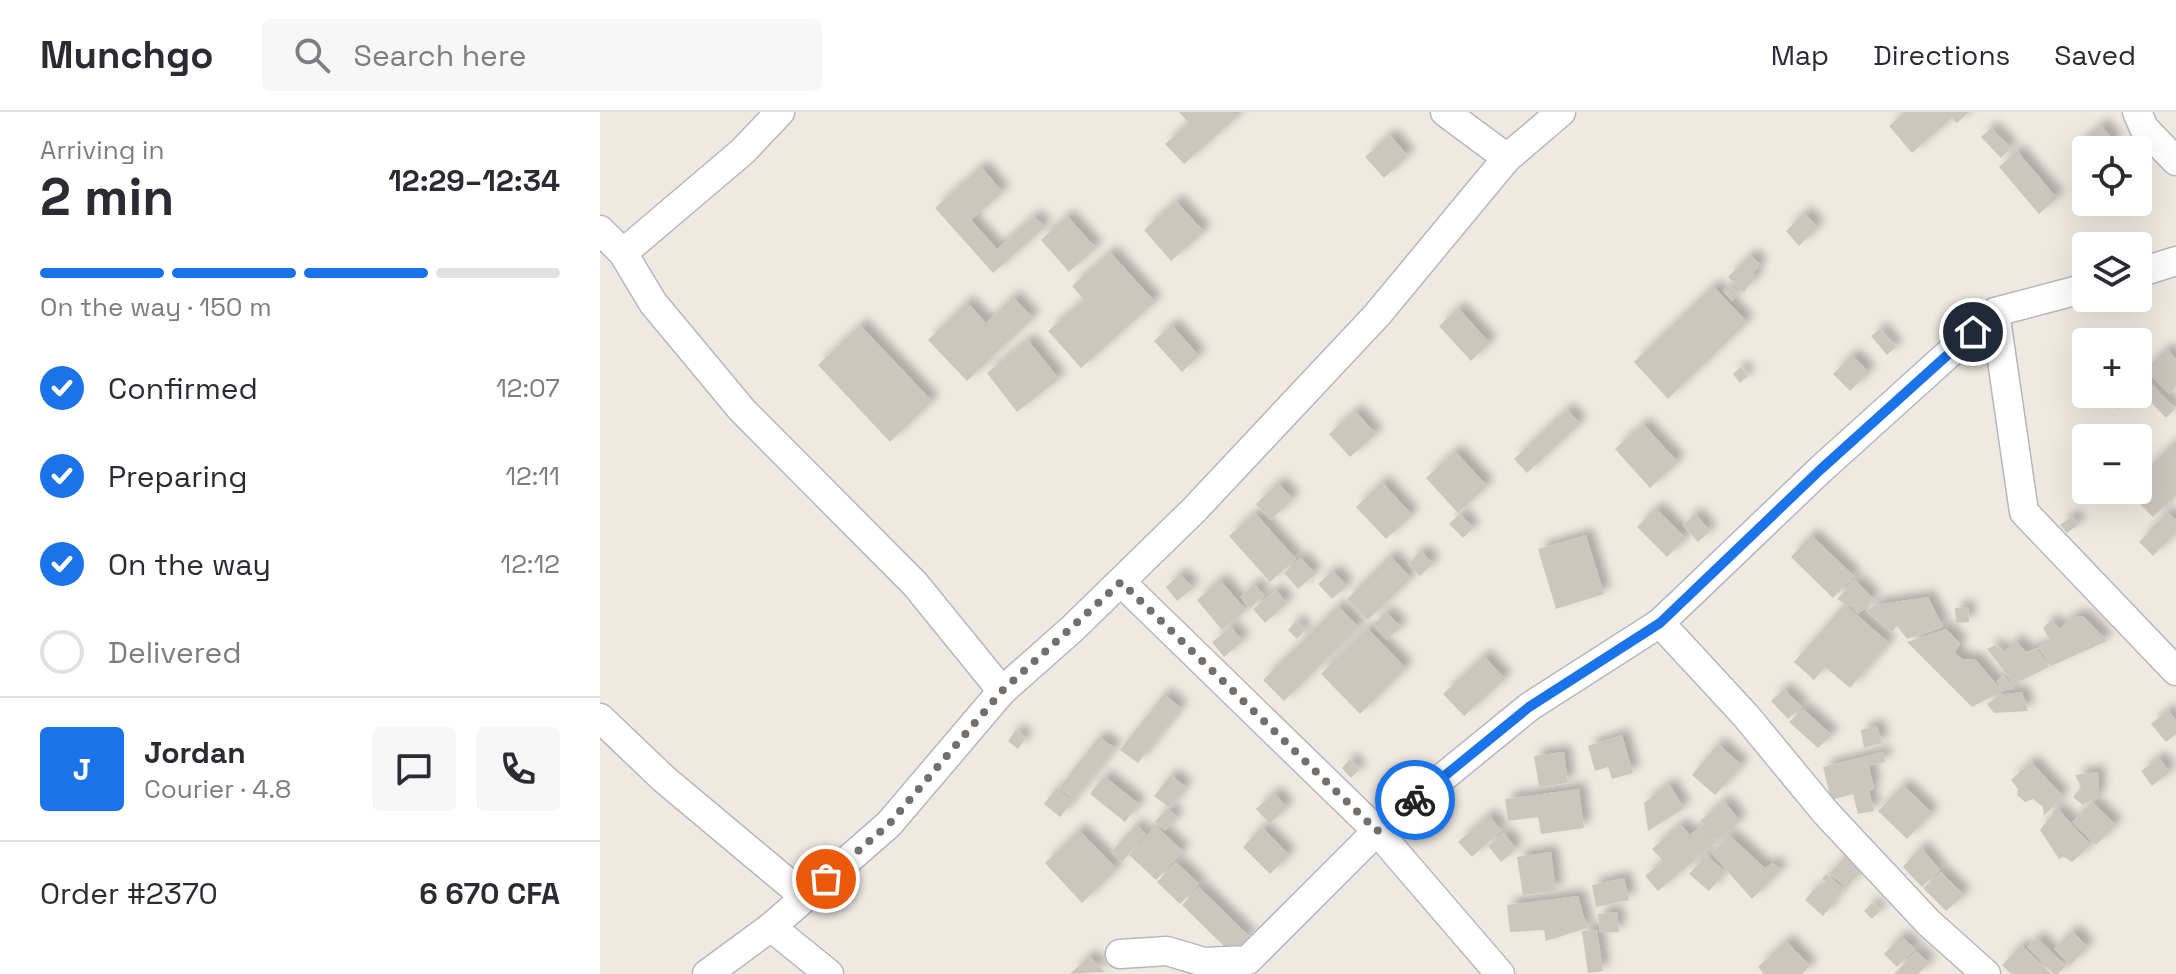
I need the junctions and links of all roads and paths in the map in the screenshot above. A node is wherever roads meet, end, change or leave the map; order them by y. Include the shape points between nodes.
1 (780, 112) edge
2 (1445, 112) edge
3 (1561, 112) edge
4 (2137, 112) edge
5 (1507, 158) junction
6 (2176, 161) edge
7 (600, 230) edge
8 (623, 253) junction
9 (2176, 261) edge
10 (2152, 269) edge
11 (2072, 292) edge
12 (1995, 312) junction
13 (1121, 582) junction
14 (1660, 623) junction
15 (2176, 671) edge
16 (1002, 691) junction
17 (600, 718) edge
18 (1377, 831) junction
19 (805, 897) junction
20 (771, 927) junction
21 (1120, 954) dead end
22 (707, 974) edge
23 (829, 974) edge
24 (1500, 974) edge
25 (1986, 974) edge

1 - 8 street via 743,151
2 - 5 street
3 - 5 street
4 - 6 street via 2144,128
5 - 13 street via 1377,315
7 - 8 street
8 - 16 street via 653,303 742,410 915,584
9 - 10 street
11 - 12 street
12 - 14 street
12 - 15 street via 2024,512
13 - 16 street
13 - 18 street
14 - 18 street via 1529,707
14 - 25 street via 1826,813 1929,923
16 - 19 street via 889,824
17 - 19 street
18 - 21 street via 1248,960 1204,962 1167,951
18 - 24 street
19 - 20 street
20 - 22 street
20 - 23 street

